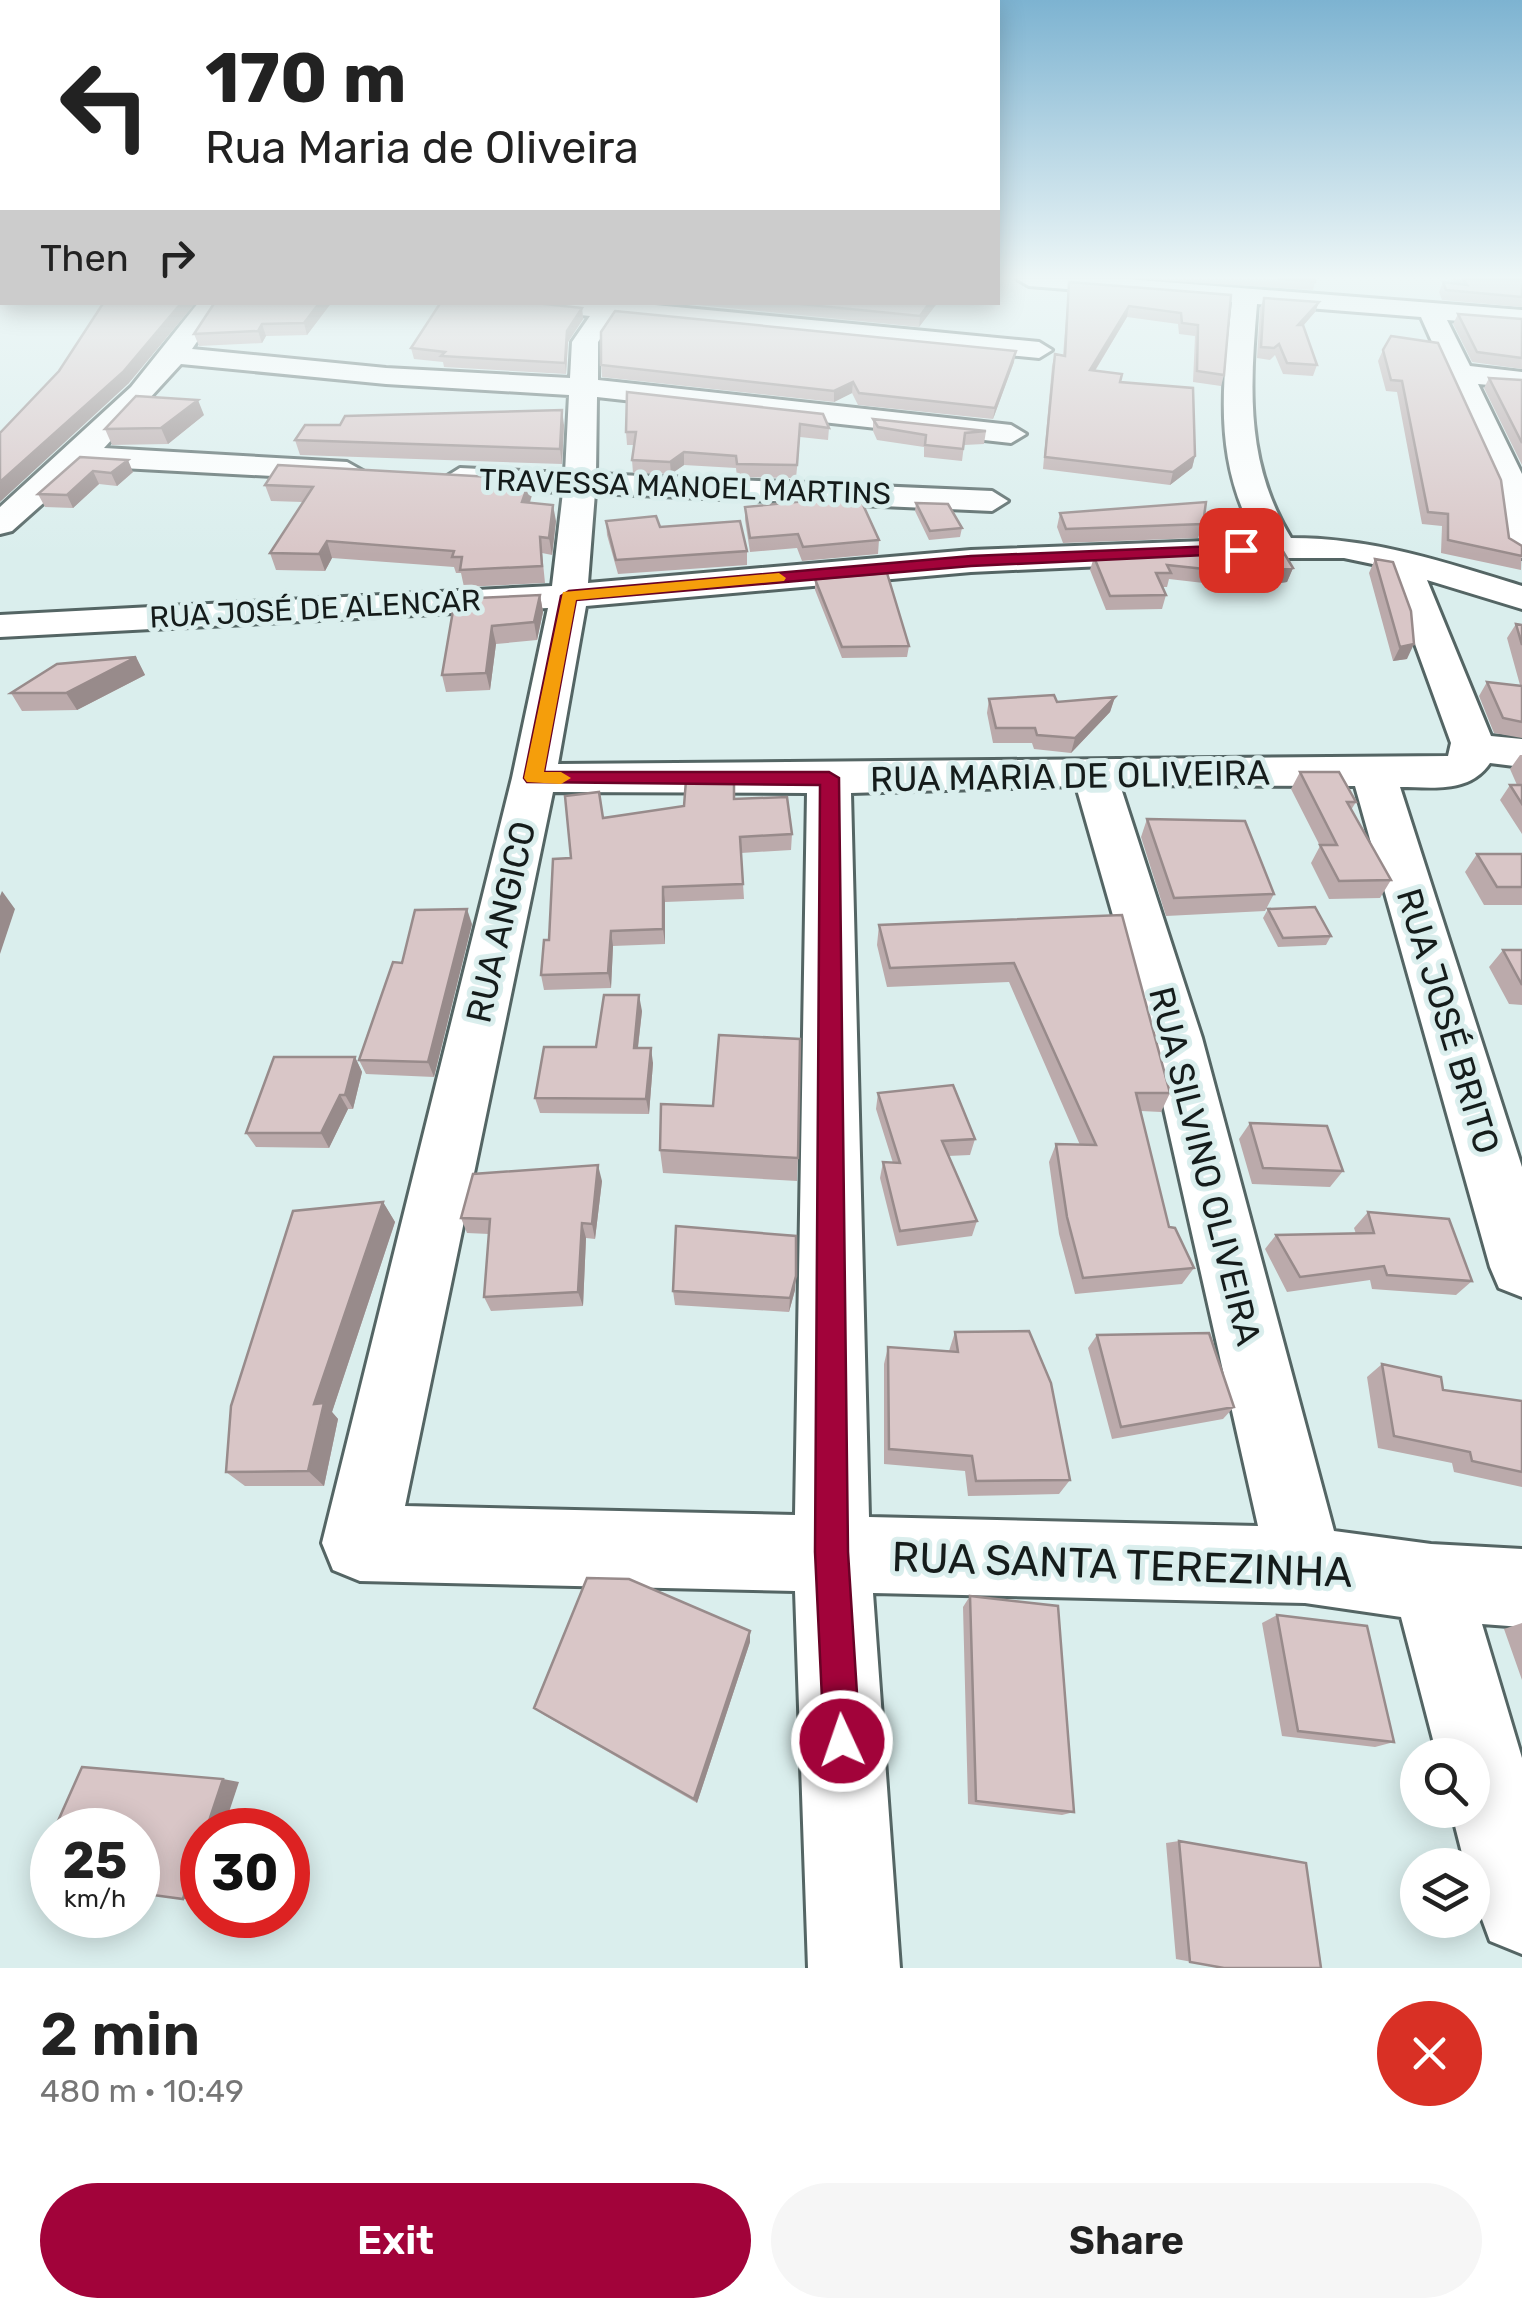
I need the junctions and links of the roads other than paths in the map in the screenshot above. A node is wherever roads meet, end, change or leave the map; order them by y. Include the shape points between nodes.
1 (163, 371) edge
2 (332, 371) edge
3 (585, 371) edge
4 (1032, 371) edge
5 (1238, 371) edge
6 (1458, 373) joint
7 (1522, 380) edge
8 (585, 386) junction
9 (1011, 434) junction
10 (79, 456) junction
11 (1508, 456) edge
12 (388, 474) edge
13 (426, 476) edge
14 (580, 484) junction
15 (992, 501) junction
16 (0, 524) edge
17 (1280, 548) junction
18 (1522, 548) edge
19 (1402, 560) junction
20 (971, 561) junction
21 (569, 596) junction
22 (1522, 598) edge
23 (0, 626) edge
24 (1471, 748) junction
25 (1522, 753) edge
26 (1094, 771) junction
27 (1374, 775) junction
28 (534, 778) junction
29 (829, 778) junction
30 (1522, 1267) edge
31 (360, 1543) joint
32 (832, 1552) junction
33 (1305, 1565) junction
34 (1431, 1584) junction
35 (1522, 1588) edge
36 (1522, 1909) edge
37 (854, 1968) edge

1 - 10 street
2 - 8 street
3 - 8 street, RUA ANGICO
4 - 9 street
5 - 17 street via 1236,444 1254,510
6 - 7 street
6 - 11 street
8 - 9 street
8 - 14 street, RUA ANGICO
9 - 15 street
10 - 12 street
10 - 16 street
11 - 18 street
13 - 14 street, TRAVESSA MANOEL MARTINS
14 - 15 street, TRAVESSA MANOEL MARTINS
14 - 21 street, RUA ANGICO
15 - 20 street
17 - 19 street, RUA JOSÉ DE ALENCAR via 1344,548
17 - 20 street, RUA JOSÉ DE ALENCAR
19 - 22 street, RUA JOSÉ DE ALENCAR
19 - 24 street
20 - 21 street, RUA JOSÉ DE ALENCAR
21 - 23 street, RUA JOSÉ DE ALENCAR
21 - 28 street, RUA ANGICO
24 - 25 street
24 - 27 street, RUA MARIA DE OLIVEIRA via 1468,763 1454,773
26 - 27 street, RUA MARIA DE OLIVEIRA
26 - 29 street, RUA MARIA DE OLIVEIRA
26 - 33 street, RUA SILVINO OLIVEIRA via 1175,1038
27 - 30 street, RUA JOSÉ BRITO
28 - 29 street, RUA MARIA DE OLIVEIRA
28 - 31 street, RUA ANGICO
29 - 32 street
31 - 32 street, RUA SANTA TEREZINHA
32 - 33 street, RUA SANTA TEREZINHA
32 - 37 street
33 - 34 street, RUA SANTA TEREZINHA
34 - 35 street, RUA SANTA TEREZINHA
34 - 36 street

